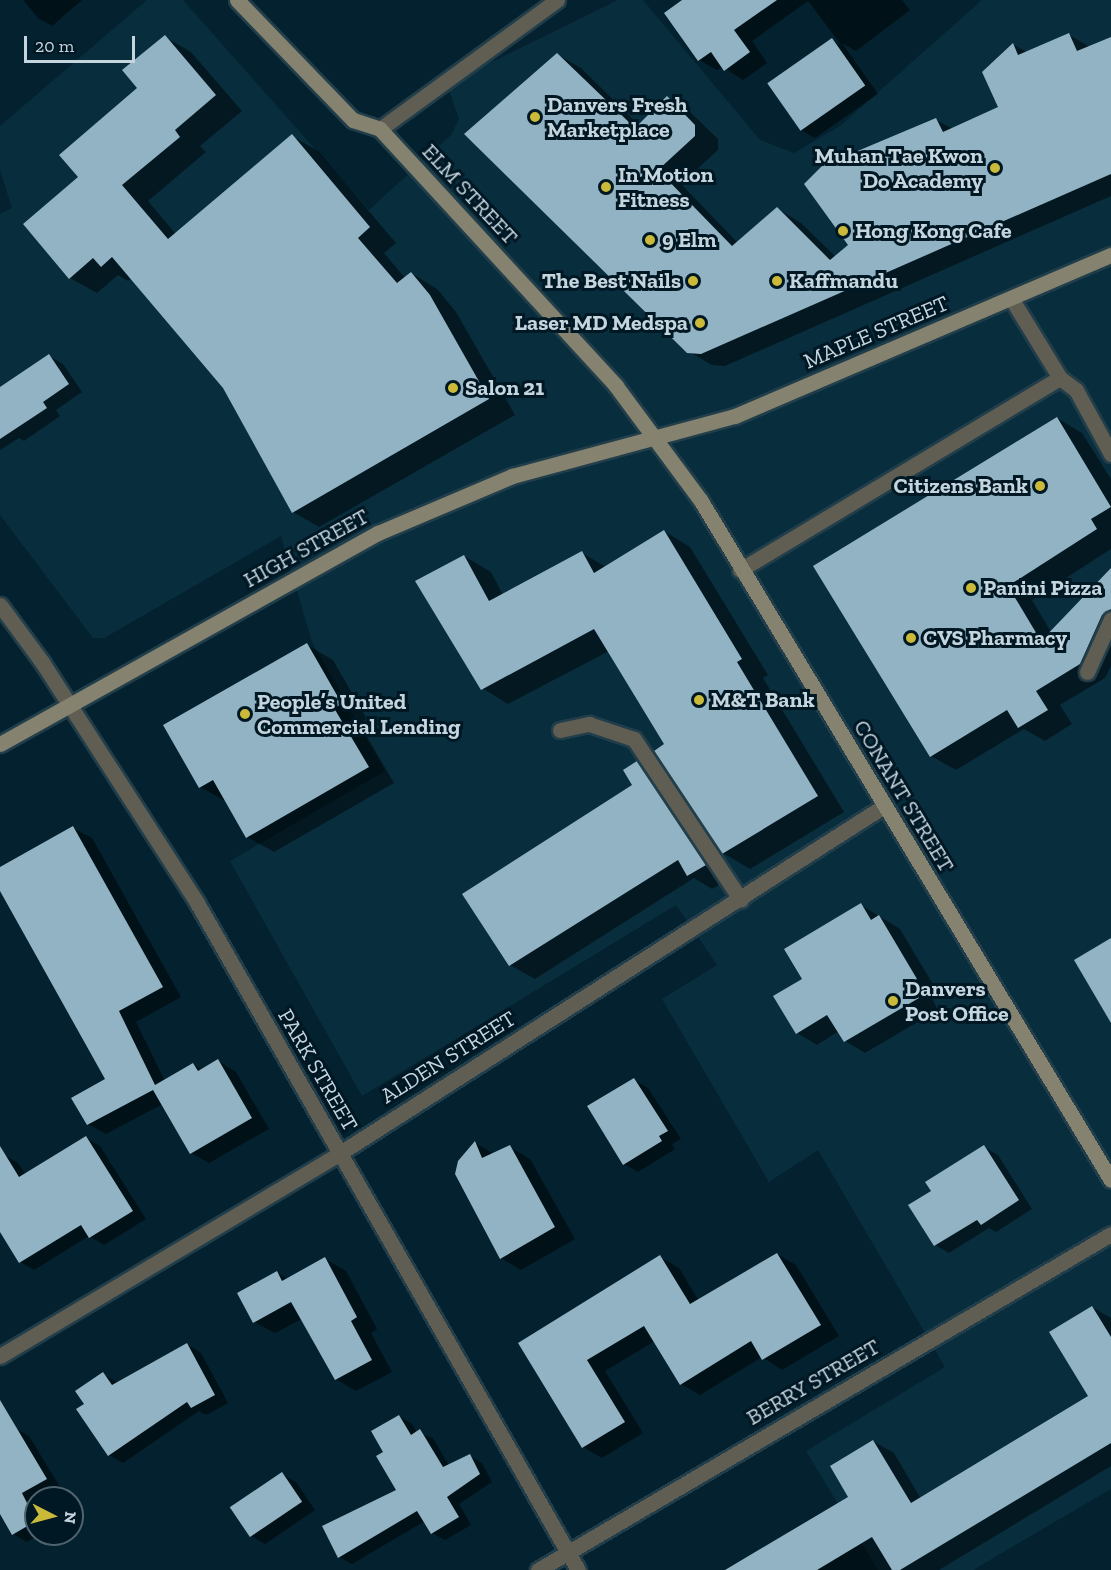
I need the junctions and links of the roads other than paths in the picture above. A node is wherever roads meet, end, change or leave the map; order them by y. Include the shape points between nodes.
1 (237, 0) edge
2 (557, 0) edge
3 (380, 129) junction
4 (1111, 255) edge
5 (1011, 298) junction
6 (1060, 378) junction
7 (654, 438) junction
8 (1111, 454) edge
9 (740, 570) junction
10 (0, 605) edge
11 (1111, 619) edge
12 (1087, 672) dead end
13 (70, 705) junction
14 (560, 730) dead end
15 (0, 744) edge
16 (884, 806) junction
17 (741, 900) junction
18 (340, 1153) junction
19 (1111, 1180) edge
20 (1111, 1234) edge
21 (0, 1356) edge
22 (568, 1552) junction
23 (538, 1570) edge
24 (578, 1570) edge

1 - 3 main road, ELM STREET via 353,120
2 - 3 street
3 - 7 main road, ELM STREET via 616,386
4 - 5 main road, MAPLE STREET
5 - 6 street
5 - 7 main road, MAPLE STREET via 735,416
6 - 8 street via 1076,390
6 - 9 street
7 - 9 main road, CONANT STREET via 701,501
7 - 13 main road, HIGH STREET via 512,476 378,533
9 - 16 main road, CONANT STREET
10 - 13 street, PARK STREET
11 - 12 street
13 - 15 main road, HIGH STREET
13 - 18 street, PARK STREET via 196,901
14 - 17 street via 590,724 634,739
16 - 17 street, ALDEN STREET
16 - 19 main road, CONANT STREET
17 - 18 street, ALDEN STREET
18 - 21 street, ALDEN STREET
18 - 22 street, PARK STREET
20 - 22 street, BERRY STREET
22 - 23 street, BERRY STREET
22 - 24 street, PARK STREET

